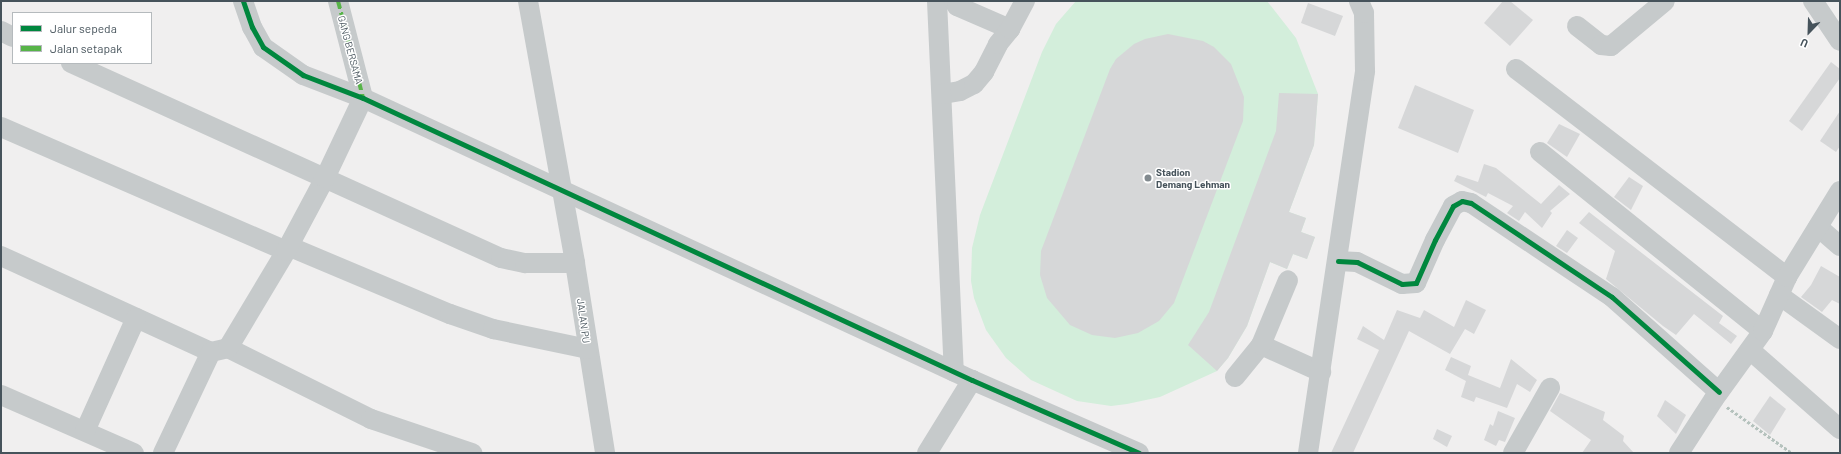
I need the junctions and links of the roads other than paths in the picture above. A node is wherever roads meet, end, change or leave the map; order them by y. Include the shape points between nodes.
1 (243, 1) edge
2 (338, 1) edge
3 (528, 1) edge
4 (937, 1) edge
5 (954, 1) edge
6 (1359, 1) edge
7 (1664, 1) edge
8 (1813, 1) edge
9 (1017, 3) edge
10 (1577, 26) dead end
11 (1010, 30) junction
12 (1, 31) edge
13 (12, 36) edge
14 (1840, 41) edge
15 (73, 64) edge
16 (1516, 69) dead end
17 (942, 94) junction
18 (363, 98) junction
19 (1, 128) edge
20 (1540, 152) dead end
21 (325, 178) junction
22 (560, 189) junction
23 (1840, 191) edge
24 (1818, 227) junction
25 (1840, 246) edge
26 (287, 248) junction
27 (1, 256) edge
28 (1338, 261) junction
29 (575, 263) junction
30 (1787, 277) junction
31 (1288, 280) dead end
32 (1779, 295) junction
33 (136, 318) junction
34 (1763, 331) junction
35 (1840, 339) edge
36 (1261, 345) junction
37 (588, 349) junction
38 (220, 350) junction
39 (1750, 350) junction
40 (1321, 372) junction
41 (963, 376) junction
42 (1235, 377) dead end
43 (1550, 388) dead end
44 (1, 395) edge
45 (1717, 395) junction
46 (1840, 429) edge
47 (85, 431) junction
48 (134, 453) edge
49 (163, 453) edge
50 (472, 453) edge
51 (605, 453) edge
52 (927, 453) edge
53 (1139, 453) edge
54 (1308, 453) edge
55 (1513, 453) edge
56 (1679, 453) edge

1 - 18 street via 252,27 263,47 302,75
2 - 18 street, GANG BERSAMA
3 - 22 street, JALAN PU
4 - 17 street
5 - 11 street via 956,6
6 - 28 street via 1364,13 1365,71
7 - 10 street via 1611,46 1601,45
8 - 14 street
9 - 11 street
11 - 17 street via 998,44 984,72 974,84 960,92
12 - 13 street
15 - 21 street
16 - 30 street
17 - 41 street
18 - 21 street
18 - 22 street
19 - 26 street
20 - 34 street
21 - 26 street
21 - 29 street via 502,258 525,263
22 - 29 street, JALAN PU
22 - 41 street
23 - 24 street
24 - 25 street
24 - 30 street
26 - 37 street via 493,329
26 - 38 street
27 - 33 street
28 - 40 street
28 - 45 street via 1357,262 1402,284 1416,283 1453,206 1462,201 1472,203 1612,297
29 - 37 street, JALAN PU
30 - 32 street
31 - 36 street
32 - 34 street
32 - 35 street
33 - 38 street
33 - 47 street
34 - 39 street
36 - 40 street
36 - 42 street
37 - 51 street, JALAN PU
38 - 49 street
38 - 50 street via 372,419
39 - 45 street
39 - 46 street
40 - 54 street
41 - 52 street
41 - 53 street
43 - 55 street
44 - 47 street
45 - 56 street
47 - 48 street

